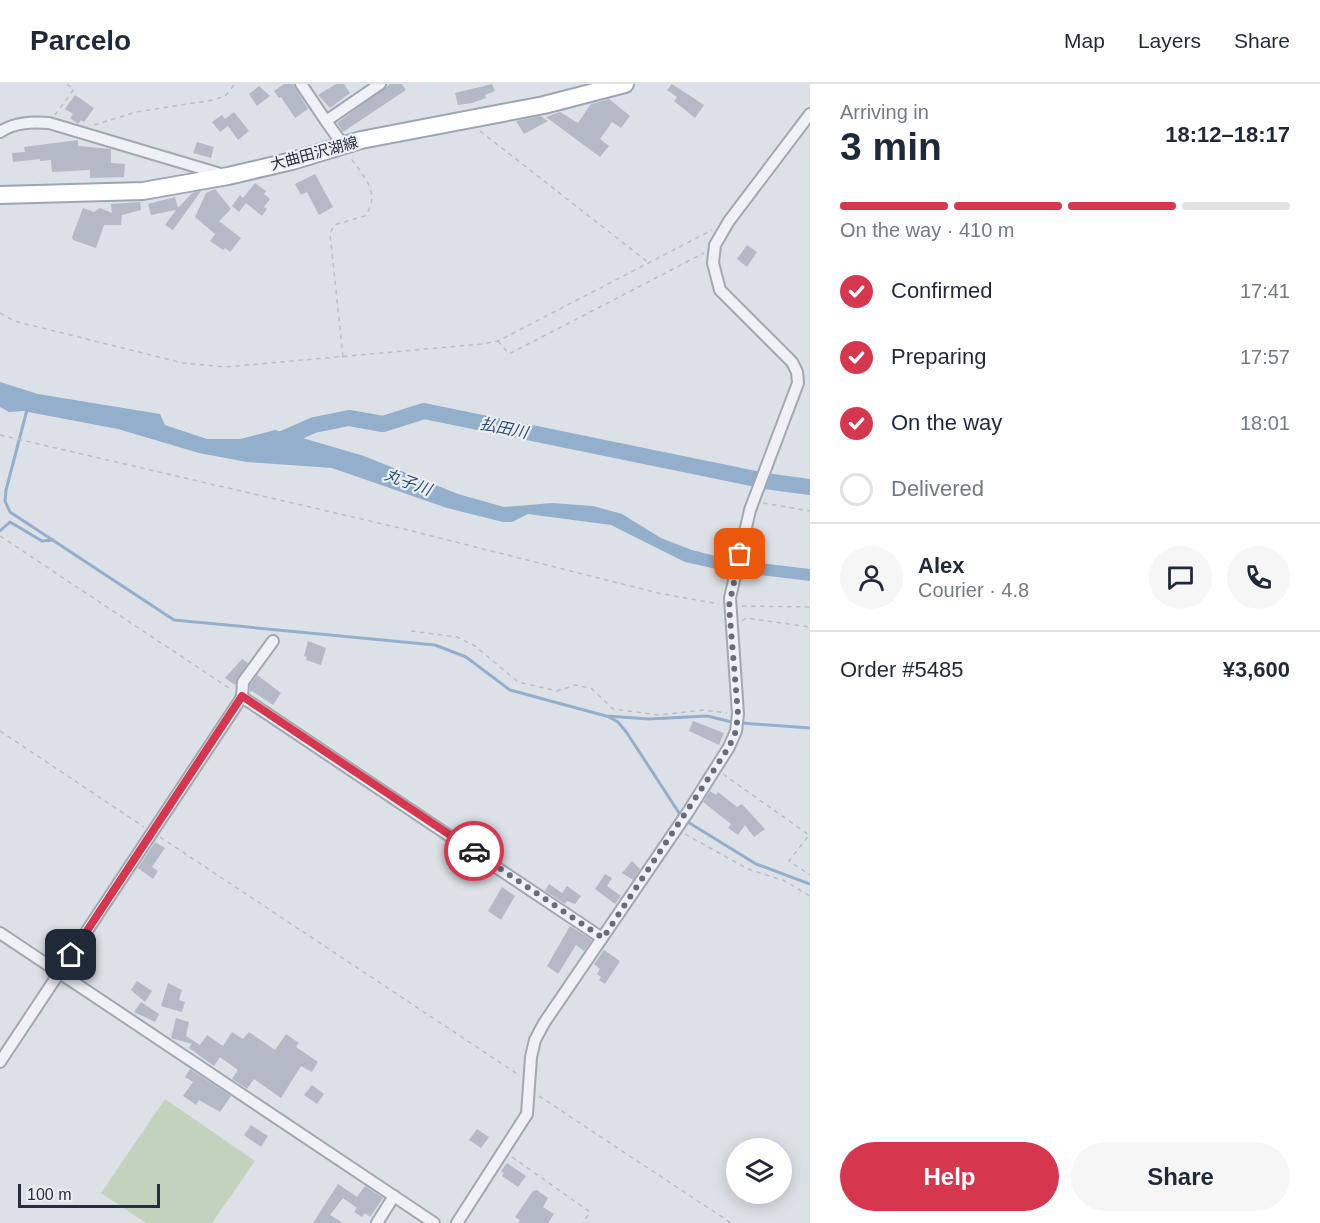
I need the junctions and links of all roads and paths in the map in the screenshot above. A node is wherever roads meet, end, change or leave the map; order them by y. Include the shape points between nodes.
1 (66, 84) edge
2 (235, 84) edge
3 (301, 84) edge
4 (380, 84) edge
5 (607, 86) edge
6 (810, 114) edge
7 (468, 119) junction
8 (326, 121) junction
9 (49, 123) junction
10 (0, 132) edge
11 (84, 132) junction
12 (343, 145) junction
13 (228, 176) junction
14 (0, 195) edge
15 (729, 222) junction
16 (714, 252) junction
17 (650, 263) junction
18 (0, 313) edge
19 (498, 340) junction
20 (343, 358) junction
21 (0, 435) edge
22 (752, 506) junction
23 (810, 511) edge
24 (0, 536) edge
25 (730, 602) junction
26 (810, 607) edge
27 (741, 623) dead end
28 (810, 627) edge
29 (411, 631) dead end
30 (273, 640) dead end
31 (242, 696) junction
32 (738, 714) junction
33 (0, 731) edge
34 (715, 769) junction
35 (678, 827) junction
36 (151, 831) junction
37 (810, 875) edge
38 (810, 896) edge
39 (0, 933) edge
40 (603, 938) junction
41 (60, 972) junction
42 (0, 1062) edge
43 (530, 1086) junction
44 (504, 1151) junction
45 (394, 1196) junction
46 (377, 1223) edge
47 (434, 1223) edge
48 (457, 1223) edge
49 (582, 1223) edge
50 (731, 1223) edge

1 - 9 path via 74,89
2 - 11 path via 225,96 213,100 136,112 95,124
3 - 8 street
4 - 8 street
5 - 7 main road, 大曲田沢湖線
6 - 15 street
7 - 12 main road, 大曲田沢湖線
7 - 17 path
8 - 12 street
9 - 10 street via 32,122
9 - 11 street
11 - 13 street
12 - 13 main road, 大曲田沢湖線
12 - 20 path via 365,175 372,200 365,216 334,225 330,234
13 - 14 main road, 大曲田沢湖線 via 143,191
15 - 16 street
15 - 17 path
16 - 19 path via 701,254 508,354
16 - 22 street via 714,276 720,290 792,362 797,372 798,383
17 - 19 path
18 - 20 path via 14,321 183,363 225,367
19 - 20 path
21 - 25 path via 658,593
22 - 23 path
22 - 25 street
24 - 31 path
25 - 26 path
25 - 32 street
27 - 28 path via 746,618
29 - 32 path via 457,637 475,646 518,682 557,691 575,685 591,688 613,709 659,715 703,710
30 - 31 street via 243,682
31 - 36 street
31 - 40 street
32 - 34 street via 736,731
33 - 36 path
34 - 35 street
34 - 37 path via 809,835 789,861
35 - 38 path via 748,869 785,881
35 - 40 street
36 - 41 street
36 - 43 path
39 - 41 street
40 - 43 street via 535,1040
41 - 42 street
41 - 45 street
43 - 44 street via 527,1114
43 - 50 path
44 - 48 street
44 - 49 path via 590,1212
45 - 46 street
45 - 47 street

